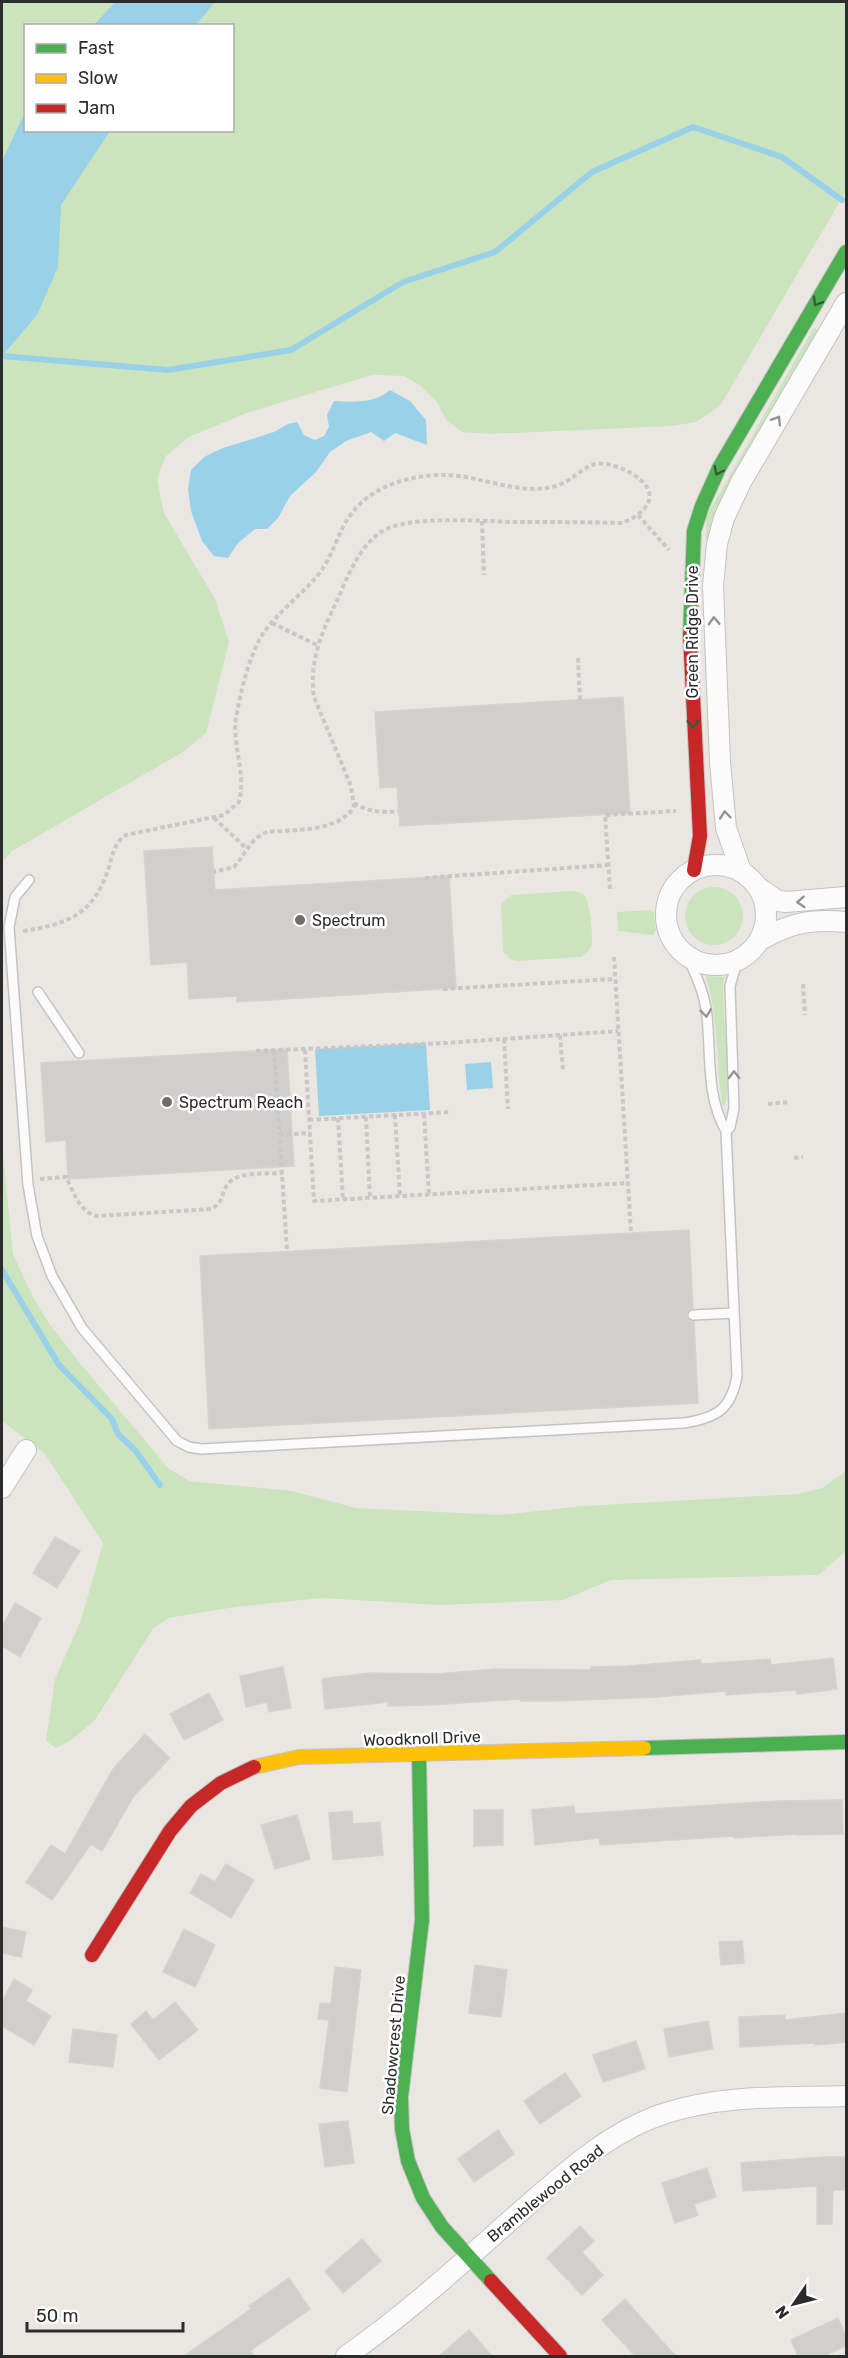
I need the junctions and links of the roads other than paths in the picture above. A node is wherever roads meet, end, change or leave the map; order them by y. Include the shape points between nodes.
1 (846, 252) edge
2 (846, 303) edge
3 (694, 870) junction
4 (741, 871) junction
5 (29, 880) dead end
6 (759, 888) junction
7 (846, 897) edge
8 (846, 922) edge
9 (762, 939) junction
10 (688, 958) junction
11 (737, 962) junction
12 (38, 992) dead end
13 (79, 1053) dead end
14 (726, 1131) junction
15 (734, 1313) junction
16 (693, 1315) dead end
17 (26, 1450) dead end
18 (2, 1488) edge
19 (846, 1742) edge
20 (419, 1755) junction
21 (93, 1955) dead end
22 (846, 2096) edge
23 (469, 2257) junction
24 (346, 2356) edge
25 (561, 2356) edge

1 -> 3 street, Green Ridge Drive via 719,468 694,531 689,622 700,837
4 -> 2 street, Green Ridge Drive via 726,828 720,762 713,586 717,544 741,482
3 - 4 street via 718,865
3 - 10 street via 675,886 666,908 670,936
4 - 6 street
5 - 15 lane via 11,908 10,933 27,1180 37,1236 52,1276 82,1328 177,1441 201,1449 703,1420 716,1416 735,1389
7 -> 6 street via 786,902
6 - 9 street via 767,911
8 - 9 street via 801,922
9 - 11 street
10 - 11 street via 715,966
10 -> 14 lane via 703,995 712,1089
14 -> 11 lane via 734,1108 730,986
12 - 13 lane
14 - 15 lane
15 - 16 lane
17 - 18 street
19 - 20 street, Woodknoll Drive
20 - 21 street, Woodknoll Drive via 299,1757 267,1763 221,1783 191,1806 170,1831
20 - 23 street, Shadowcrest Drive via 422,1920 401,2097 402,2129 408,2161 423,2198
22 - 23 street, Bramblewood Road via 704,2103 647,2120 592,2151
23 - 24 street, Bramblewood Road
23 - 25 street, Shadowcrest Drive

